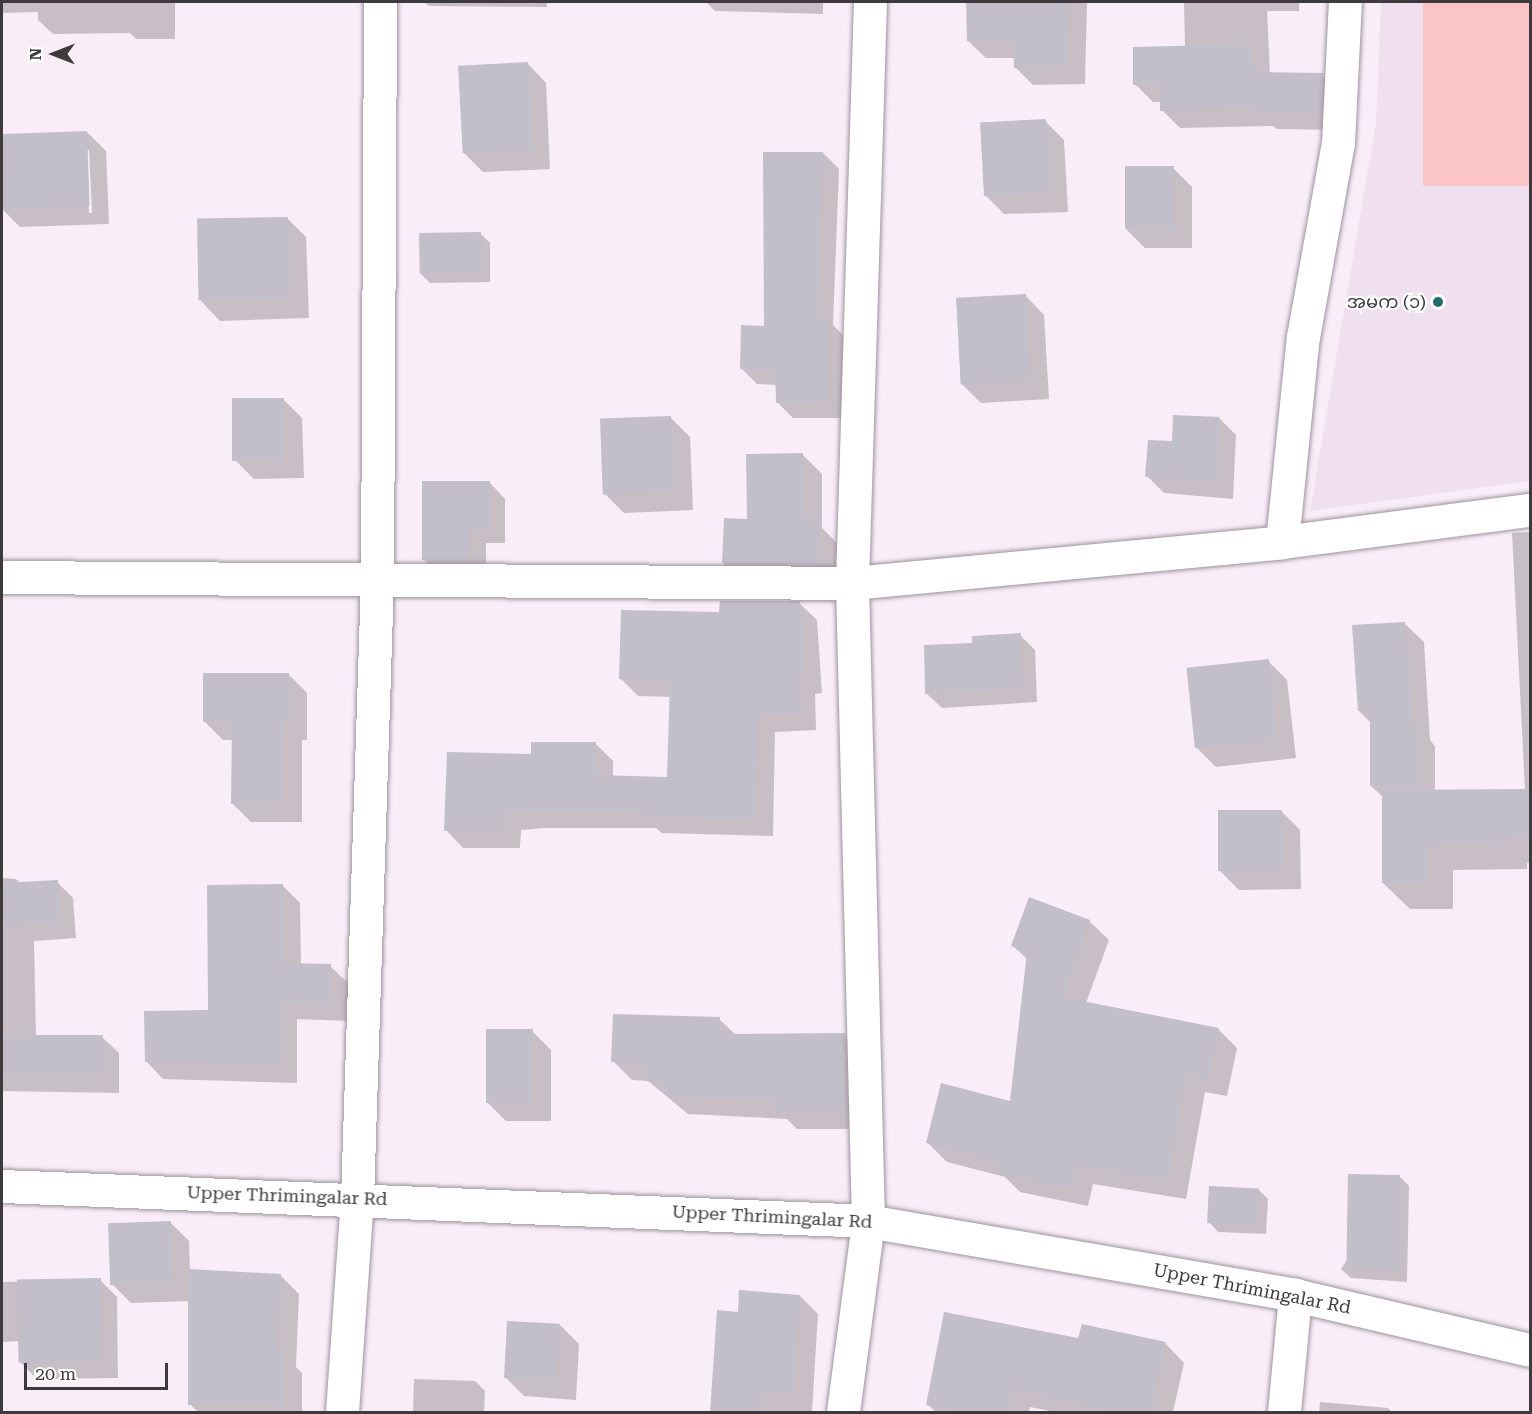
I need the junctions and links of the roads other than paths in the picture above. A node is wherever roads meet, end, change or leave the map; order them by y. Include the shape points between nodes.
1 (380, 2) edge
2 (870, 2) edge
3 (1346, 2) edge
4 (1530, 510) edge
5 (1282, 542) junction
6 (2, 577) edge
7 (377, 580) junction
8 (852, 583) junction
9 (2, 1185) edge
10 (357, 1199) junction
11 (868, 1221) junction
12 (1295, 1295) junction
13 (1530, 1350) edge
14 (342, 1413) edge
15 (843, 1413) edge
16 (1284, 1413) edge

1 - 7 street
2 - 8 street
3 - 5 street via 1338,143 1303,337
4 - 5 street
5 - 8 street
6 - 7 street
7 - 8 street
7 - 10 street
8 - 11 street
9 - 10 street, Upper Thrimingalar Rd
10 - 11 street, Upper Thrimingalar Rd
10 - 14 street
11 - 12 street, Upper Thrimingalar Rd
11 - 15 street
12 - 13 street, Upper Thrimingalar Rd
12 - 16 street

